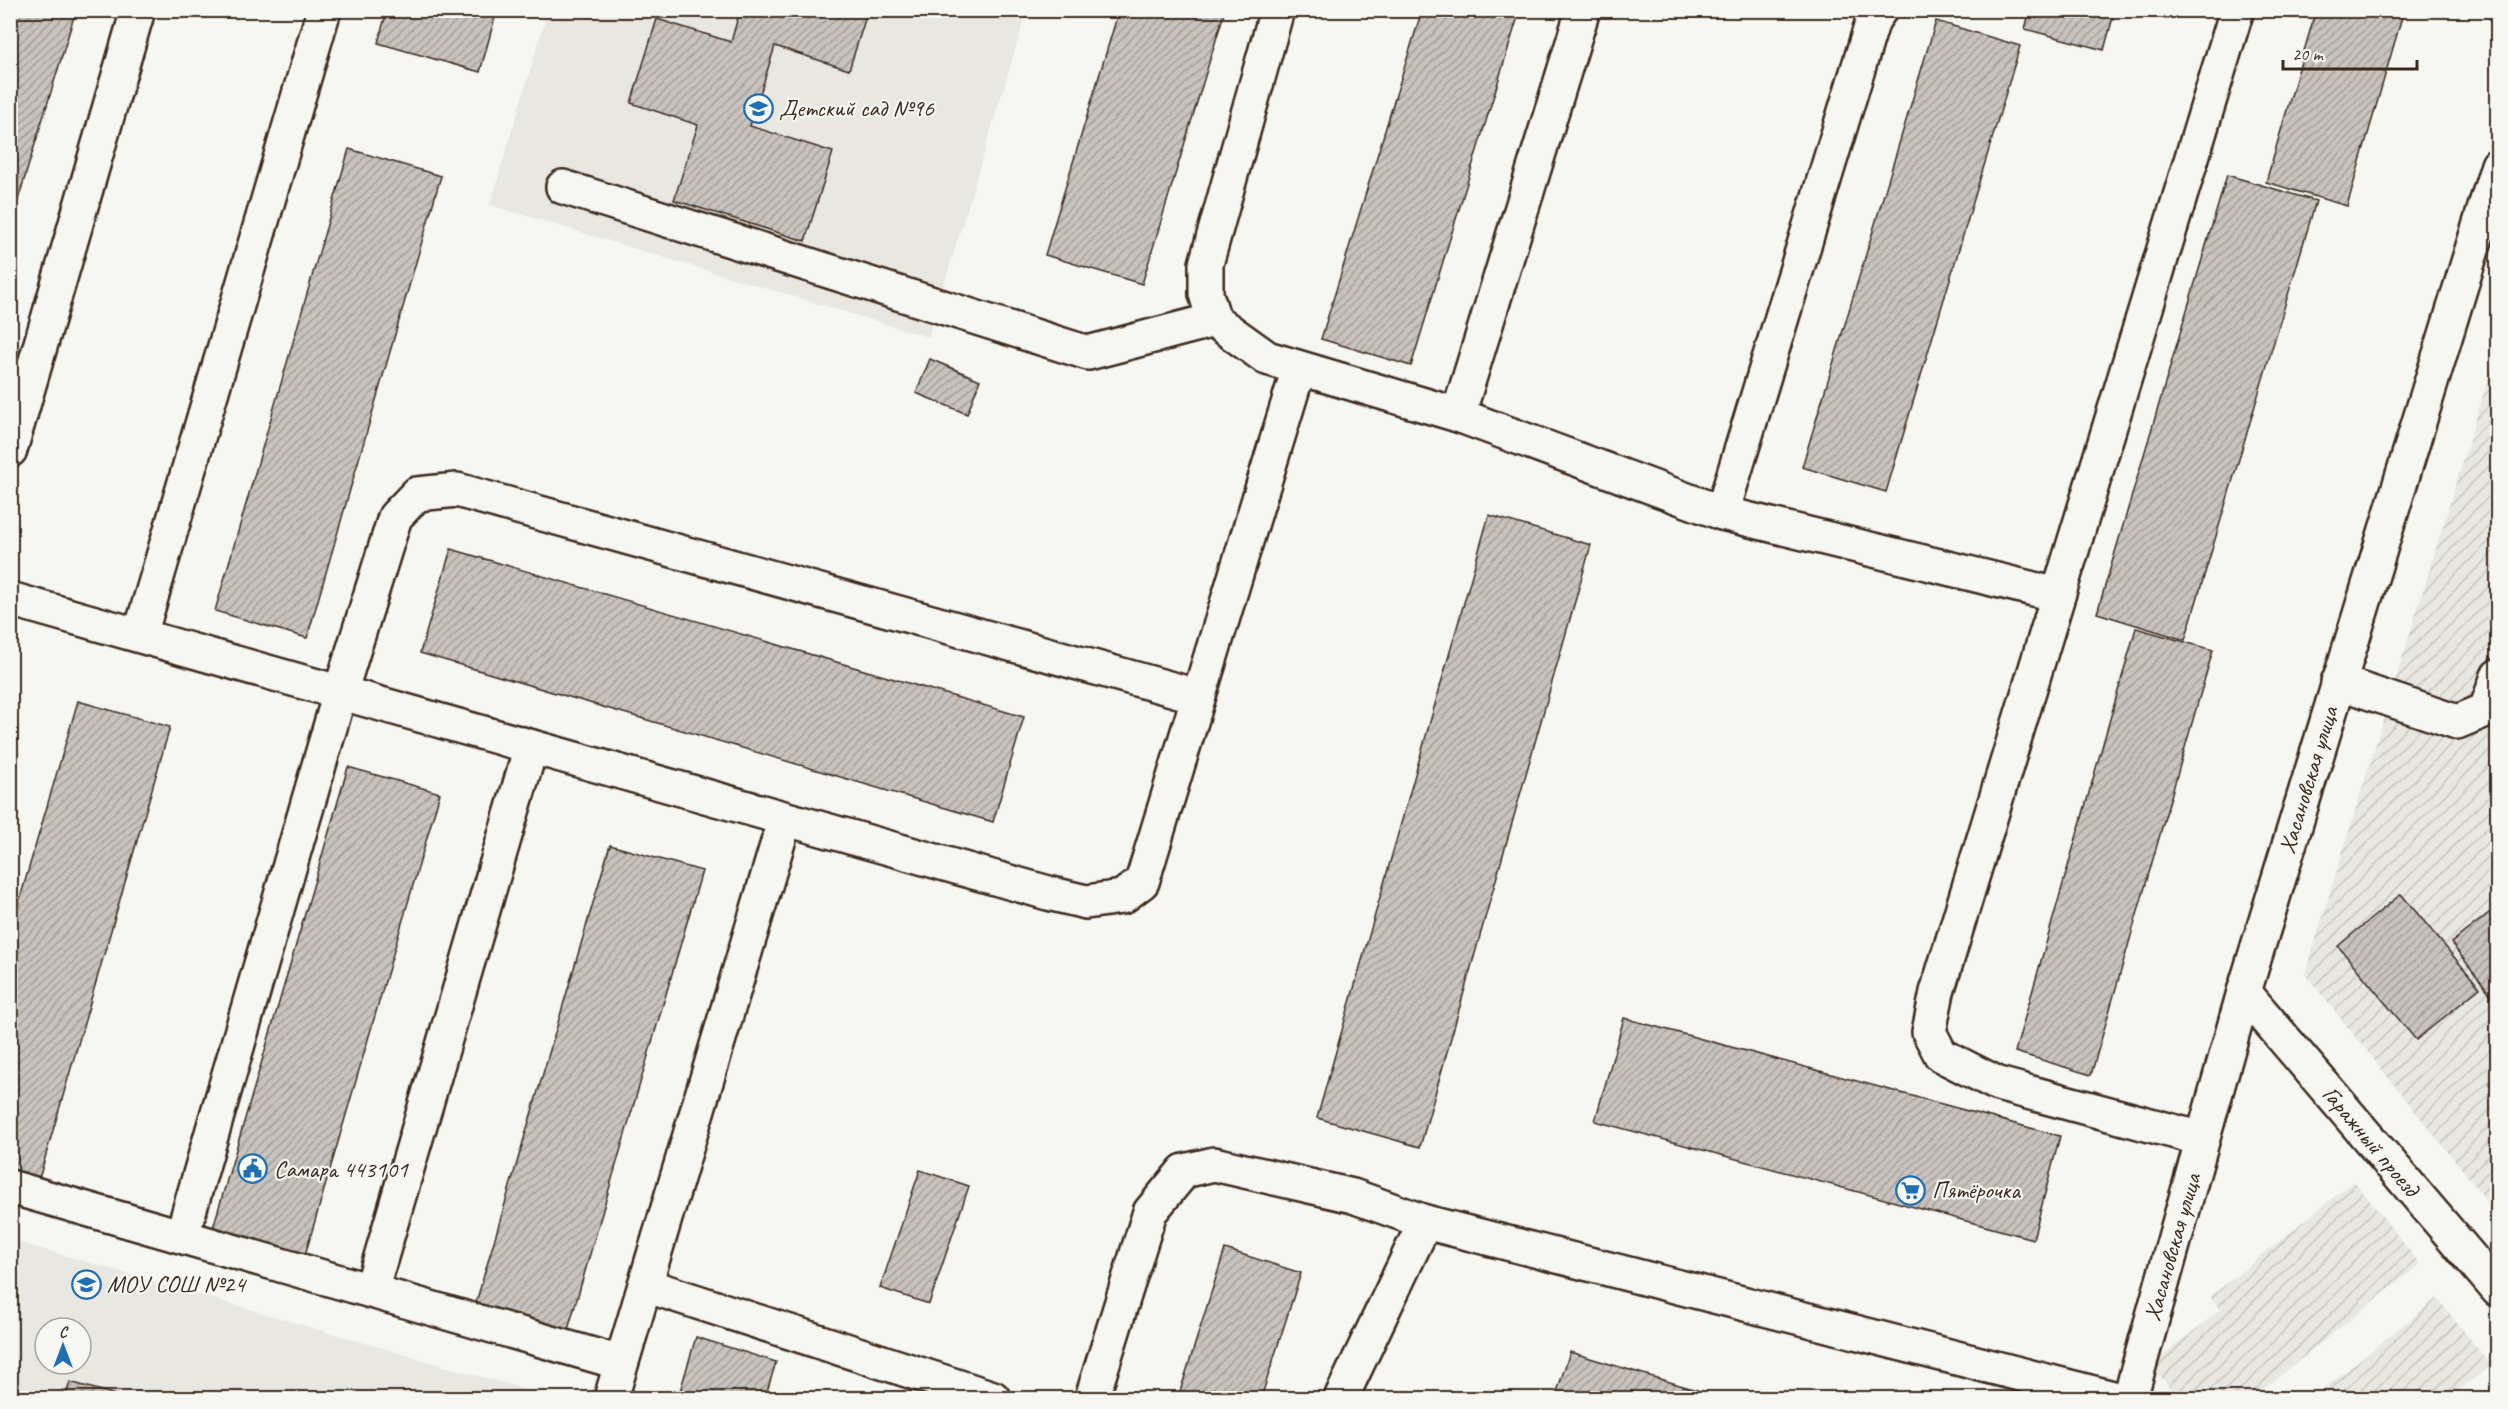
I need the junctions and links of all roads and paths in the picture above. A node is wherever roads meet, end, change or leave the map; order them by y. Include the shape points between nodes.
1 (138, 10) edge
2 (324, 10) edge
3 (1277, 10) edge
4 (1583, 10) edge
5 (1880, 10) edge
6 (2237, 10) edge
7 (2498, 165) edge
8 (563, 187) dead end
9 (1214, 320) junction
10 (1299, 368) junction
11 (1458, 415) junction
12 (10, 450) edge
13 (1722, 513) junction
14 (2058, 595) junction
15 (12, 605) edge
16 (140, 635) junction
17 (2498, 676) edge
18 (2338, 682) junction
19 (340, 693) junction
20 (1197, 696) junction
21 (531, 747) junction
22 (785, 819) junction
23 (2244, 992) junction
24 (2202, 1139) junction
25 (10, 1187) edge
26 (1425, 1222) junction
27 (182, 1236) junction
28 (645, 1285) junction
29 (2498, 1290) edge
30 (371, 1291) junction
31 (621, 1363) junction
32 (611, 1398) edge
33 (993, 1398) edge
34 (1092, 1398) edge
35 (1341, 1398) edge
36 (2113, 1398) edge
37 (2130, 1398) edge

1 - 12 street
2 - 16 street
3 - 9 street via 1206,264 1206,294
4 - 11 street
5 - 13 street via 1873,20
6 - 14 street
7 - 18 street, Хасановская улица
8 - 9 street via 1088,354
9 - 10 street via 1267,358
10 - 11 street
10 - 20 street
11 - 13 street
13 - 14 street
14 - 24 street via 1937,992 1929,1032 1941,1055 1998,1084
15 - 16 street
16 - 19 street
17 - 18 street via 2486,710 2457,722
18 - 23 street, Хасановская улица
19 - 20 street via 395,517 417,494 457,490
19 - 21 street
19 - 27 street
20 - 22 street via 1142,882 1122,897 1086,902
21 - 22 street
21 - 30 street
22 - 28 street
23 - 24 street, Хасановская улица
23 - 29 street, Гаражный проезд
24 - 37 street, Хасановская улица
25 - 27 street
26 - 34 street via 1353,1196 1214,1164 1184,1171 1150,1212
26 - 35 street
26 - 36 street
27 - 30 street
28 - 31 street
28 - 33 street
30 - 31 street
31 - 32 street

